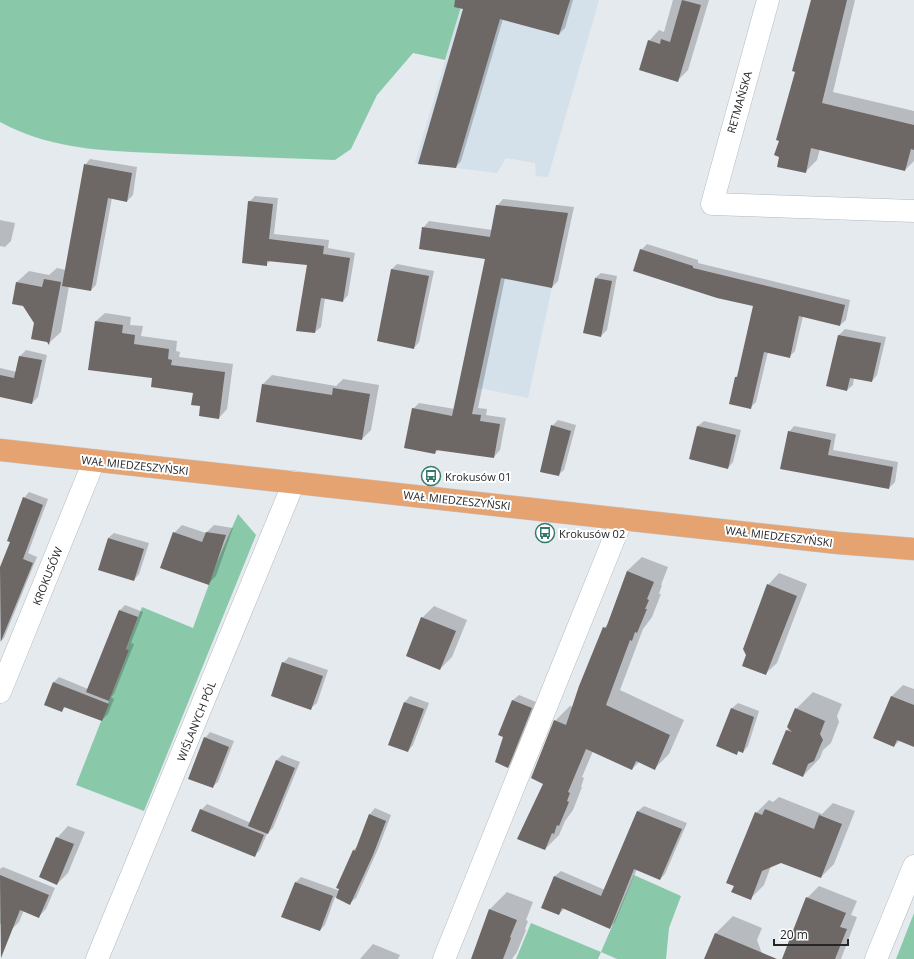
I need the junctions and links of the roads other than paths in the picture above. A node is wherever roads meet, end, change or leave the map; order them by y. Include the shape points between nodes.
1 (768, 0) edge
2 (914, 212) edge
3 (0, 450) edge
4 (94, 461) junction
5 (294, 482) junction
6 (622, 519) junction
7 (914, 549) edge
8 (0, 692) edge
9 (914, 866) edge
10 (97, 959) edge
11 (444, 959) edge
12 (876, 959) edge

1 - 2 street, RETMAŃSKA via 712,204
3 - 4 main road, WAŁ MIEDZESZYŃSKI
4 - 5 main road, WAŁ MIEDZESZYŃSKI
4 - 8 street, KROKUSÓW
5 - 6 main road, WAŁ MIEDZESZYŃSKI
5 - 10 street, WIŚLANYCH PÓL
6 - 7 main road, WAŁ MIEDZESZYŃSKI
6 - 11 street
9 - 12 street

